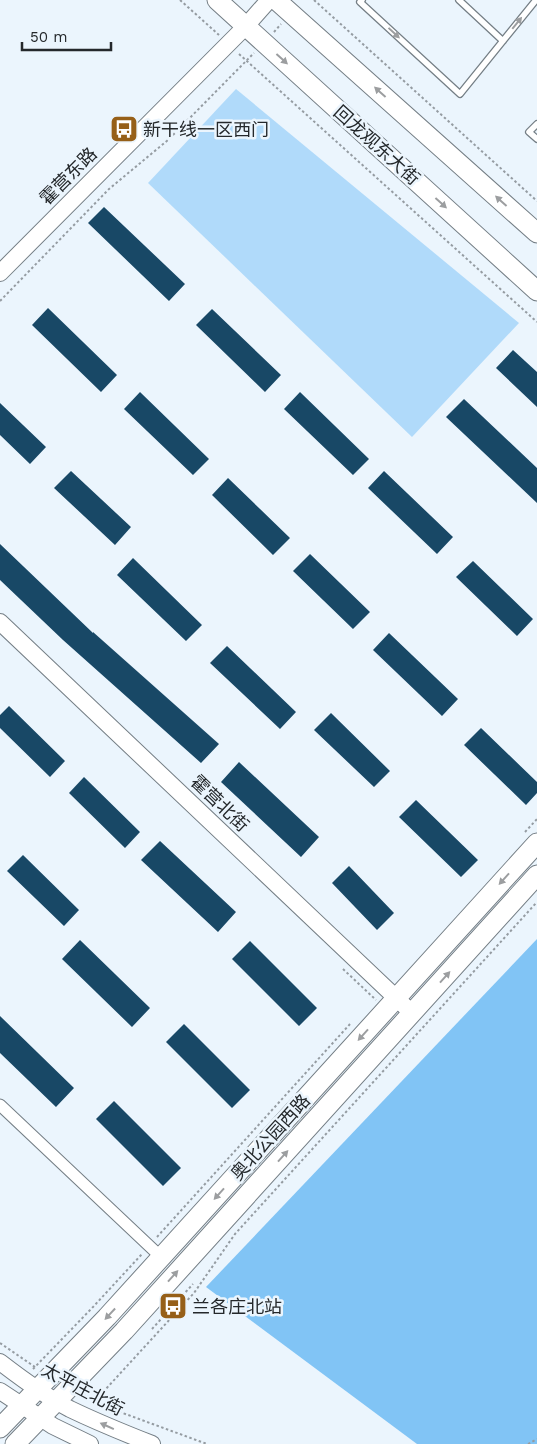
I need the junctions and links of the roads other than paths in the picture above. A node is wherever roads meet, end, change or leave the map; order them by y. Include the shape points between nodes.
1 (217, 0) edge
2 (269, 0) edge
3 (276, 0) edge
4 (362, 0) edge
5 (458, 0) edge
6 (536, 0) edge
7 (246, 26) junction
8 (503, 41) junction
9 (537, 124) edge
10 (537, 139) edge
11 (537, 233) edge
12 (0, 273) edge
13 (537, 291) edge
14 (0, 622) edge
15 (537, 843) edge
16 (537, 876) edge
17 (396, 998) junction
18 (412, 1014) junction
19 (0, 1105) edge
20 (155, 1251) junction
21 (0, 1362) edge
22 (38, 1389) junction
23 (0, 1391) edge
24 (56, 1401) junction
25 (22, 1406) junction
26 (40, 1418) junction
27 (0, 1428) edge
28 (15, 1444) edge
29 (90, 1444) edge
30 (152, 1444) edge

1 - 7 main road, 回龙观东大街
2 - 7 street, 霍营东路
11 -> 3 main road
4 -> 8 lane via 360,2 460,94
5 - 8 lane
8 -> 6 lane
7 - 12 street, 霍营东路
7 -> 13 main road, 回龙观东大街
9 - 10 lane via 529,132
14 - 17 street, 霍营北街
15 -> 17 main road, 奥北公园西路
18 -> 16 main road, 奥北公园西路
17 - 18 street, 霍营北街
17 -> 20 main road, 奥北公园西路
24 -> 18 main road, 奥北公园西路 via 124,1331
19 - 20 street
20 -> 22 main road, 奥北公园西路 via 107,1317
21 - 22 street, 太平庄北街
22 - 24 street, 太平庄北街
22 - 25 main road, 奥北公园西路
23 - 25 street
24 - 26 main road, 奥北公园西路
30 -> 24 street, 太平庄北街
25 - 26 street
25 - 27 main road, 奥北公园西路
26 - 28 main road, 奥北公园西路
26 - 29 street

